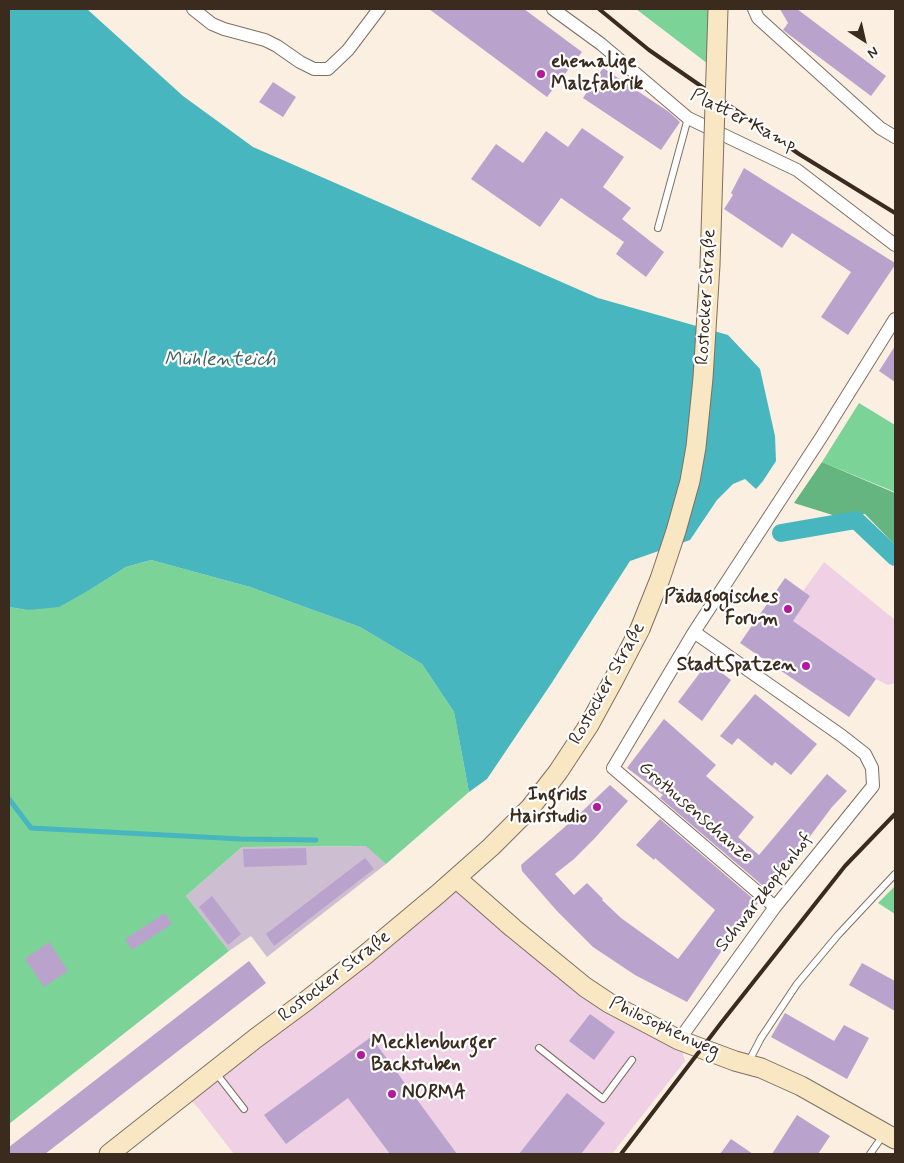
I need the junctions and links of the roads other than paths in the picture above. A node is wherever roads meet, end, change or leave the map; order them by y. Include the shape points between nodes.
1 (193, 9) edge
2 (379, 9) edge
3 (553, 9) edge
4 (718, 9) edge
5 (754, 9) edge
6 (688, 118) junction
7 (895, 137) edge
8 (658, 228) dead end
9 (895, 245) edge
10 (895, 319) edge
11 (694, 632) junction
12 (895, 874) edge
13 (456, 878) junction
14 (775, 906) junction
15 (679, 1040) junction
16 (539, 1048) dead end
17 (632, 1060) dead end
18 (747, 1064) junction
19 (214, 1071) junction
20 (244, 1109) dead end
21 (890, 1136) edge
22 (108, 1154) edge
23 (870, 1154) edge

1 - 2 street via 212,24 265,40 314,69 328,69 348,50
3 - 6 street, Platter Kamp via 601,44
4 - 13 main road, Rostocker Straße, bridge via 703,378 696,447 676,531 640,629 589,725 530,808
5 - 7 street via 758,18 880,128
6 - 8 lane
6 - 9 street, Platter Kamp via 797,170
10 - 11 street
11 - 14 street, Grothusenschanze via 613,768
11 - 14 street, Schwarzkopfenhof via 842,736 864,754 872,768 873,786
12 - 18 lane via 797,984
13 - 15 main road, Philosophenweg via 585,987
13 - 19 main road, Rostocker Straße via 321,990
14 - 15 street, Schwarzkopfenhof
15 - 18 main road, Philosophenweg
16 - 17 lane via 603,1099
18 - 21 main road, Philosophenweg via 801,1086
19 - 20 lane
19 - 22 main road, Rostocker Straße
21 - 23 lane

